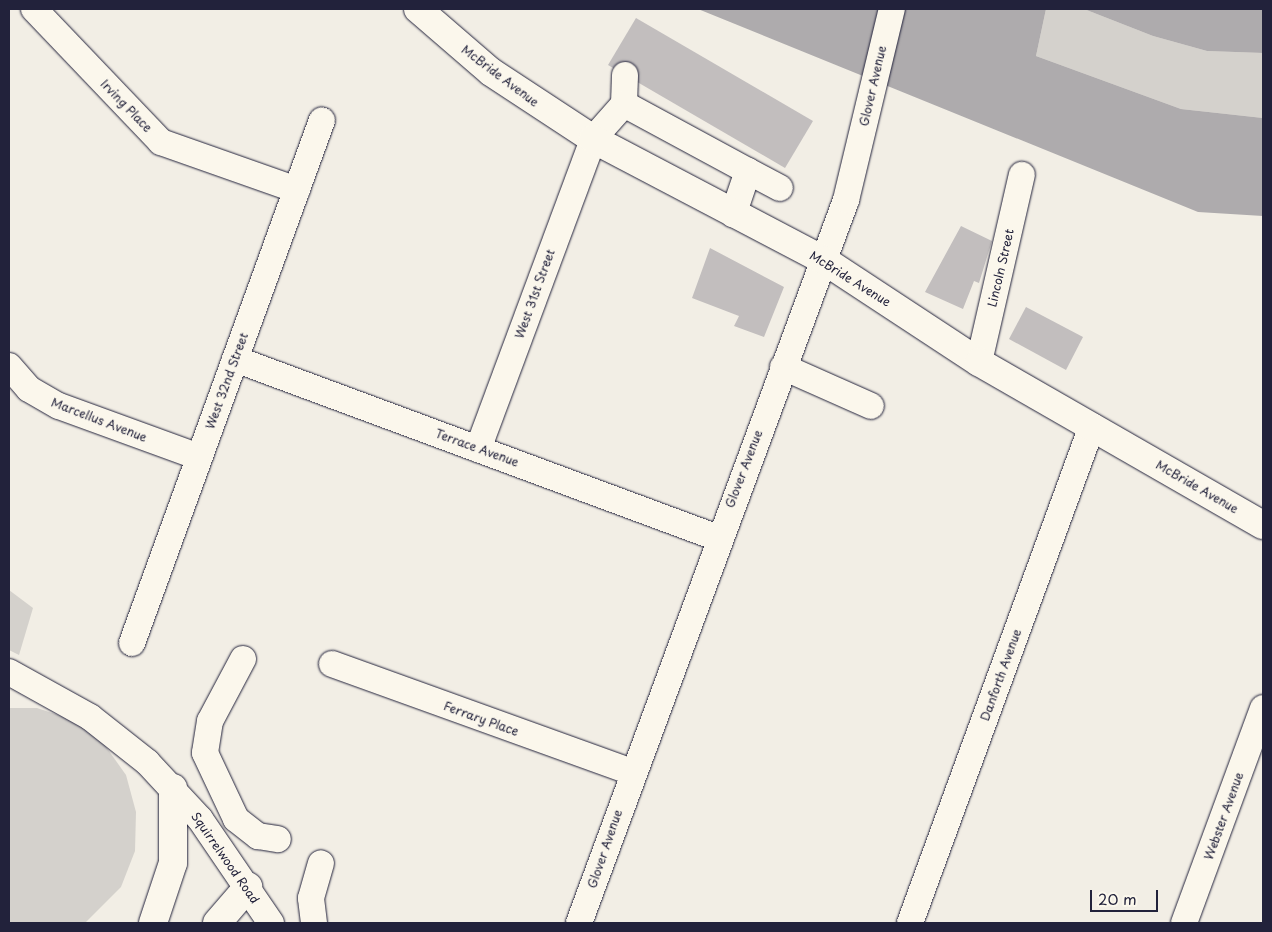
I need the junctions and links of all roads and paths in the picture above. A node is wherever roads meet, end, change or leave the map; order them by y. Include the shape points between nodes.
1 (34, 9) edge
2 (418, 9) edge
3 (892, 9) edge
4 (625, 75) dead end
5 (624, 104) junction
6 (322, 120) dead end
7 (593, 139) junction
8 (748, 171) junction
9 (1022, 175) dead end
10 (780, 188) dead end
11 (297, 190) junction
12 (733, 215) junction
13 (825, 261) junction
14 (235, 359) junction
15 (979, 362) junction
16 (9, 366) edge
17 (783, 366) junction
18 (871, 406) dead end
19 (1092, 426) junction
20 (478, 449) junction
21 (199, 457) junction
22 (1263, 525) edge
23 (718, 538) junction
24 (132, 643) dead end
25 (243, 659) dead end
26 (332, 664) dead end
27 (9, 672) edge
28 (1263, 708) edge
29 (632, 772) junction
30 (173, 788) junction
31 (245, 828) junction
32 (278, 839) dead end
33 (225, 853) junction
34 (321, 863) dead end
35 (248, 887) junction
36 (153, 923) edge
37 (217, 923) edge
38 (271, 923) edge
39 (314, 923) edge
40 (578, 923) edge
41 (910, 923) edge
42 (1184, 923) edge

1 - 11 street, Irving Place via 161,142
2 - 7 main road, McBride Avenue via 491,72
3 - 13 street, Glover Avenue
4 - 5 street
5 - 7 street
5 - 8 street
6 - 11 street, West 32nd Street
7 - 12 main road, McBride Avenue
7 - 20 street, West 31st Street
8 - 10 street
8 - 12 street
9 - 15 street, Lincoln Street
11 - 14 street, West 32nd Street
12 - 13 main road, McBride Avenue
13 - 15 main road, McBride Avenue
13 - 17 street, Glover Avenue
14 - 20 street, Terrace Avenue
14 - 21 street, West 32nd Street
15 - 19 main road, McBride Avenue
16 - 21 street, Marcellus Avenue via 29,389 59,406
17 - 18 street
17 - 23 street, Glover Avenue
19 - 22 main road, McBride Avenue
19 - 41 street, Danforth Avenue
20 - 23 street, Terrace Avenue
21 - 24 street, West 32nd Street
23 - 29 street, Glover Avenue
25 - 31 street via 218,702 205,737 205,753 222,795
26 - 29 street, Ferrary Place
27 - 30 street, Squirrelwood Road via 90,717
28 - 42 street, Webster Avenue
29 - 40 street, Glover Avenue
30 - 33 street, Squirrelwood Road
30 - 36 main road via 173,863
31 - 32 street
31 - 33 street
33 - 35 street, Squirrelwood Road
34 - 39 street via 311,898
35 - 37 main road
35 - 38 street, Squirrelwood Road

